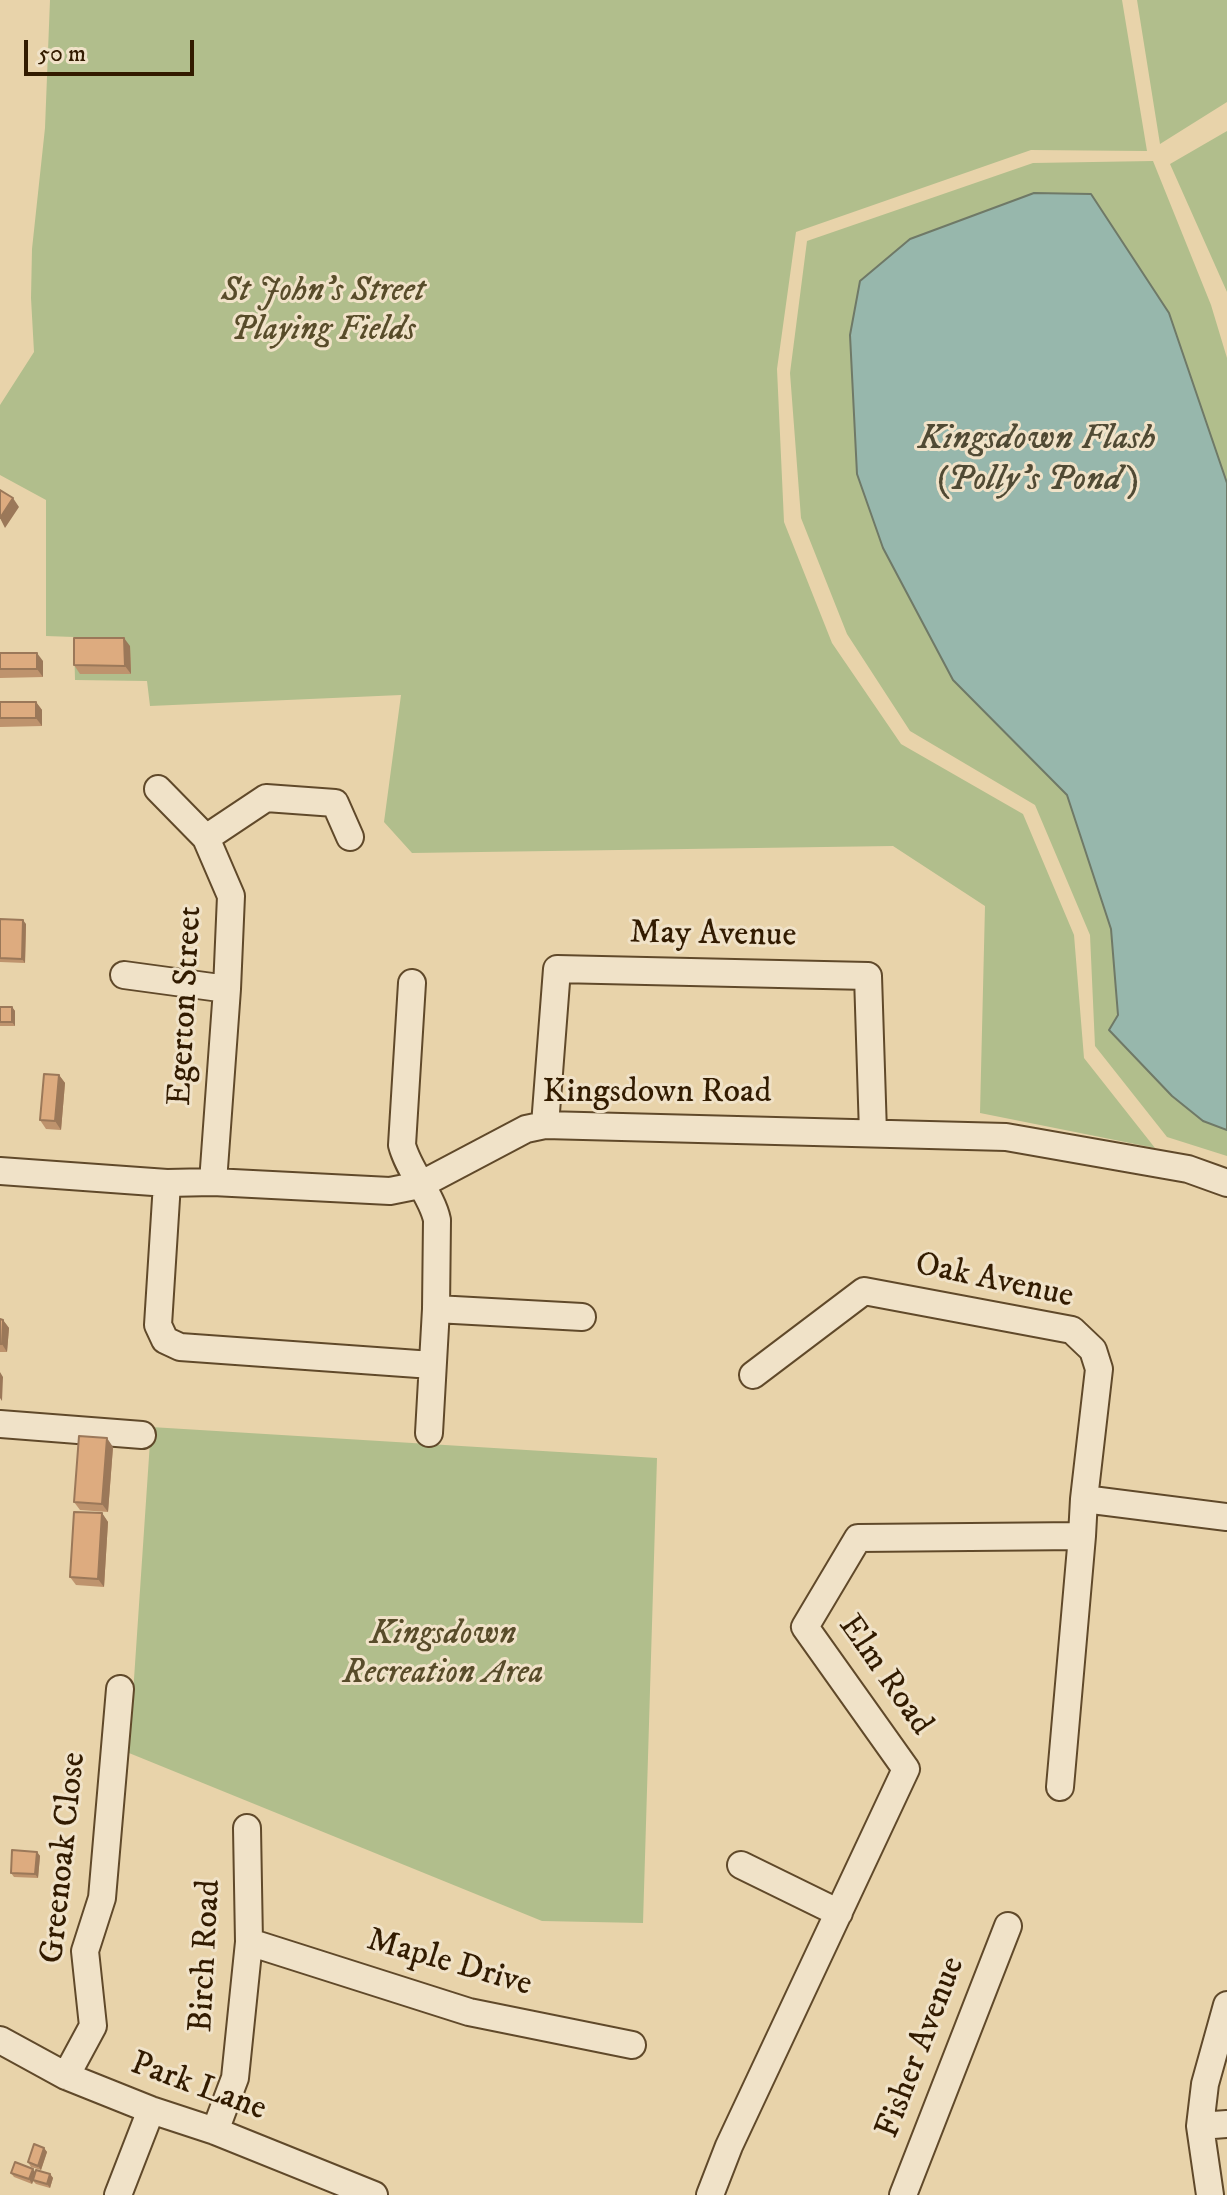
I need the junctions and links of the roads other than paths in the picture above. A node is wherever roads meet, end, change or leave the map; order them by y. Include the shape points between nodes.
1 (158, 789) dead end
2 (350, 837) dead end
3 (206, 838) junction
4 (124, 975) dead end
5 (412, 983) dead end
6 (227, 989) junction
7 (545, 1125) junction
8 (873, 1133) junction
9 (0, 1171) edge
10 (213, 1182) junction
11 (167, 1183) junction
12 (1227, 1183) edge
13 (420, 1185) junction
14 (436, 1309) junction
15 (582, 1317) dead end
16 (432, 1365) junction
17 (753, 1375) dead end
18 (0, 1424) edge
19 (429, 1433) dead end
20 (142, 1435) dead end
21 (1084, 1499) junction
22 (1227, 1517) edge
23 (1082, 1536) junction
24 (120, 1689) dead end
25 (1060, 1787) dead end
26 (247, 1828) dead end
27 (741, 1865) dead end
28 (839, 1913) junction
29 (1008, 1926) dead end
30 (249, 1942) junction
31 (1227, 2005) edge
32 (0, 2040) edge
33 (632, 2045) dead end
34 (66, 2076) junction
35 (151, 2110) junction
36 (1227, 2124) edge
37 (1200, 2126) junction
38 (215, 2131) junction
39 (118, 2195) edge
40 (374, 2195) edge
41 (710, 2195) edge
42 (903, 2195) edge
43 (1210, 2195) edge

1 - 3 street, Egerton Street
2 - 3 street via 335,803 266,798
3 - 6 street, Egerton Street via 231,896
4 - 6 street
5 - 13 street via 402,1145
6 - 10 street, Egerton Street
7 - 8 street, Kingsdown Road
7 - 8 street, May Avenue via 557,969 868,976
7 - 13 street, Kingsdown Road via 526,1129
8 - 12 street, Kingsdown Road via 1006,1137 1188,1169
9 - 11 street, Kingsdown Road
10 - 11 street, Kingsdown Road
10 - 13 street, Kingsdown Road via 390,1191
11 - 16 street via 158,1325 165,1340 180,1347
13 - 14 street via 437,1220
14 - 15 street
14 - 16 street
16 - 19 street
17 - 21 street, Oak Avenue via 864,1291 1072,1330 1093,1350 1099,1369
18 - 20 street
21 - 22 street
21 - 23 street, Oak Avenue
23 - 25 street, Oak Avenue
23 - 28 street, Elm Road via 858,1538 805,1627 906,1769
24 - 34 street, Greenoak Close via 102,1898 85,1951 93,2026
26 - 30 street, Birch Road
27 - 28 street
28 - 41 street, Elm Road
29 - 42 street, Fisher Avenue
30 - 33 street, Maple Drive via 469,2012
30 - 38 street, Birch Road via 235,2078
31 - 37 street via 1205,2084
32 - 34 street, Park Lane
34 - 35 street, Park Lane
35 - 38 street, Park Lane
35 - 39 street
36 - 37 street
37 - 43 street
38 - 40 street, Park Lane

